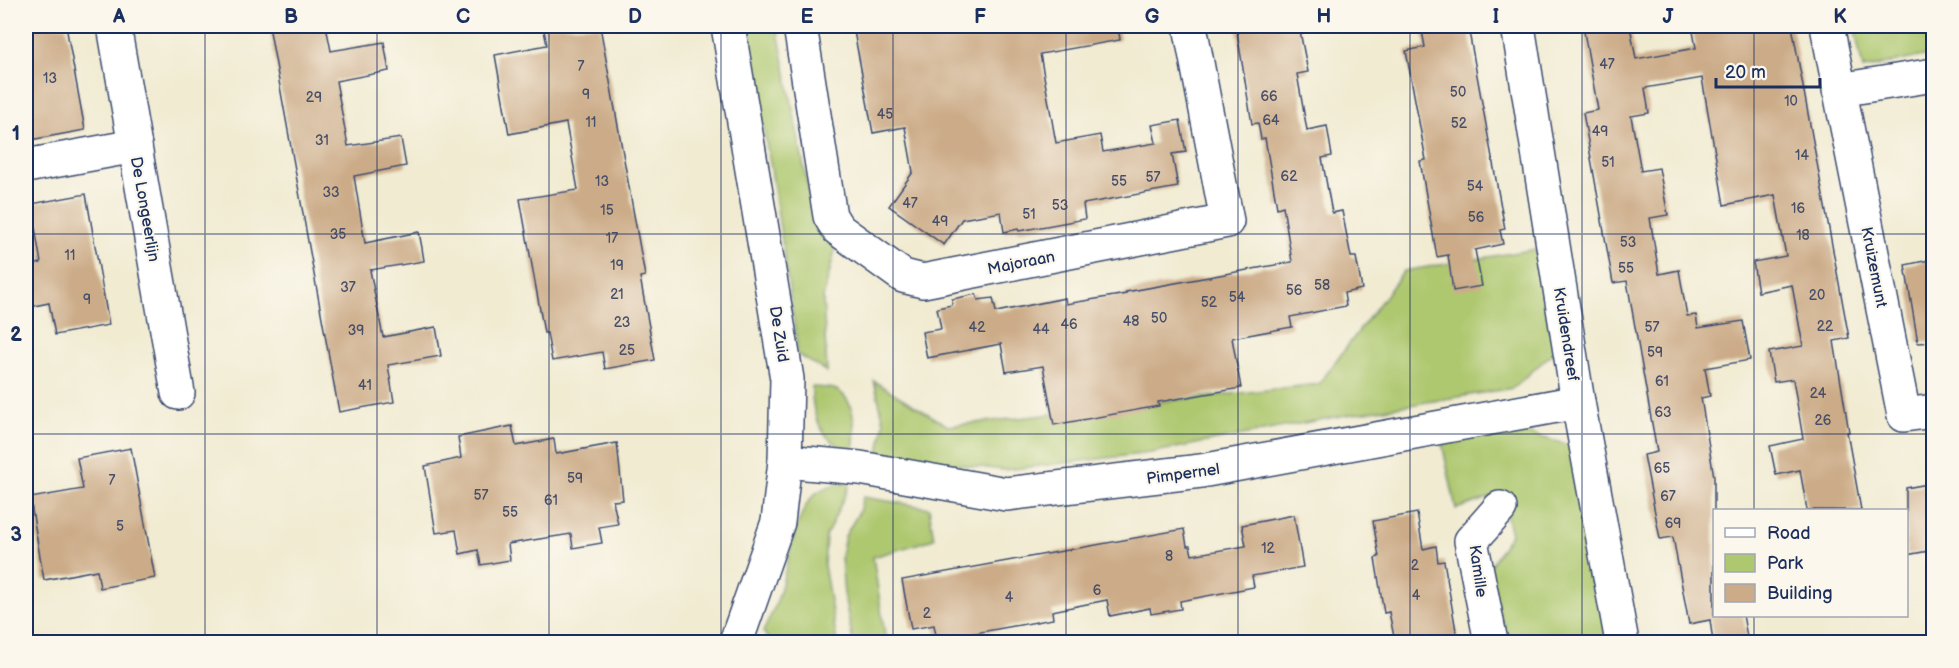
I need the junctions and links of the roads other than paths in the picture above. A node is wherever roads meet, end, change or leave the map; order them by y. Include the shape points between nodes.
1 (114, 26) edge
2 (728, 26) edge
3 (800, 26) edge
4 (1190, 26) edge
5 (1518, 26) edge
6 (1827, 26) edge
7 (1934, 75) edge
8 (1839, 90) junction
9 (135, 146) junction
10 (26, 166) edge
11 (178, 393) dead end
12 (1578, 402) junction
13 (1934, 411) edge
14 (785, 461) junction
15 (1500, 508) dead end
16 (740, 641) edge
17 (1491, 642) edge
18 (1622, 642) edge

1 - 9 street, De Longeerlijn
2 - 14 street, De Zuid via 787,379
3 - 4 street, Majoraan via 830,216 838,229 903,276 923,281 1227,221
5 - 12 street, Kruidendreef
6 - 8 street, Kruizemunt
7 - 8 street
8 - 13 street, Kruizemunt via 1904,415
9 - 10 street
9 - 11 street, De Longeerlijn
12 - 14 street, Pimpernel via 1201,471 1006,494 860,468
12 - 18 street, Kruidendreef
14 - 16 street, De Zuid via 778,522
15 - 17 street, Kamille via 1471,541

